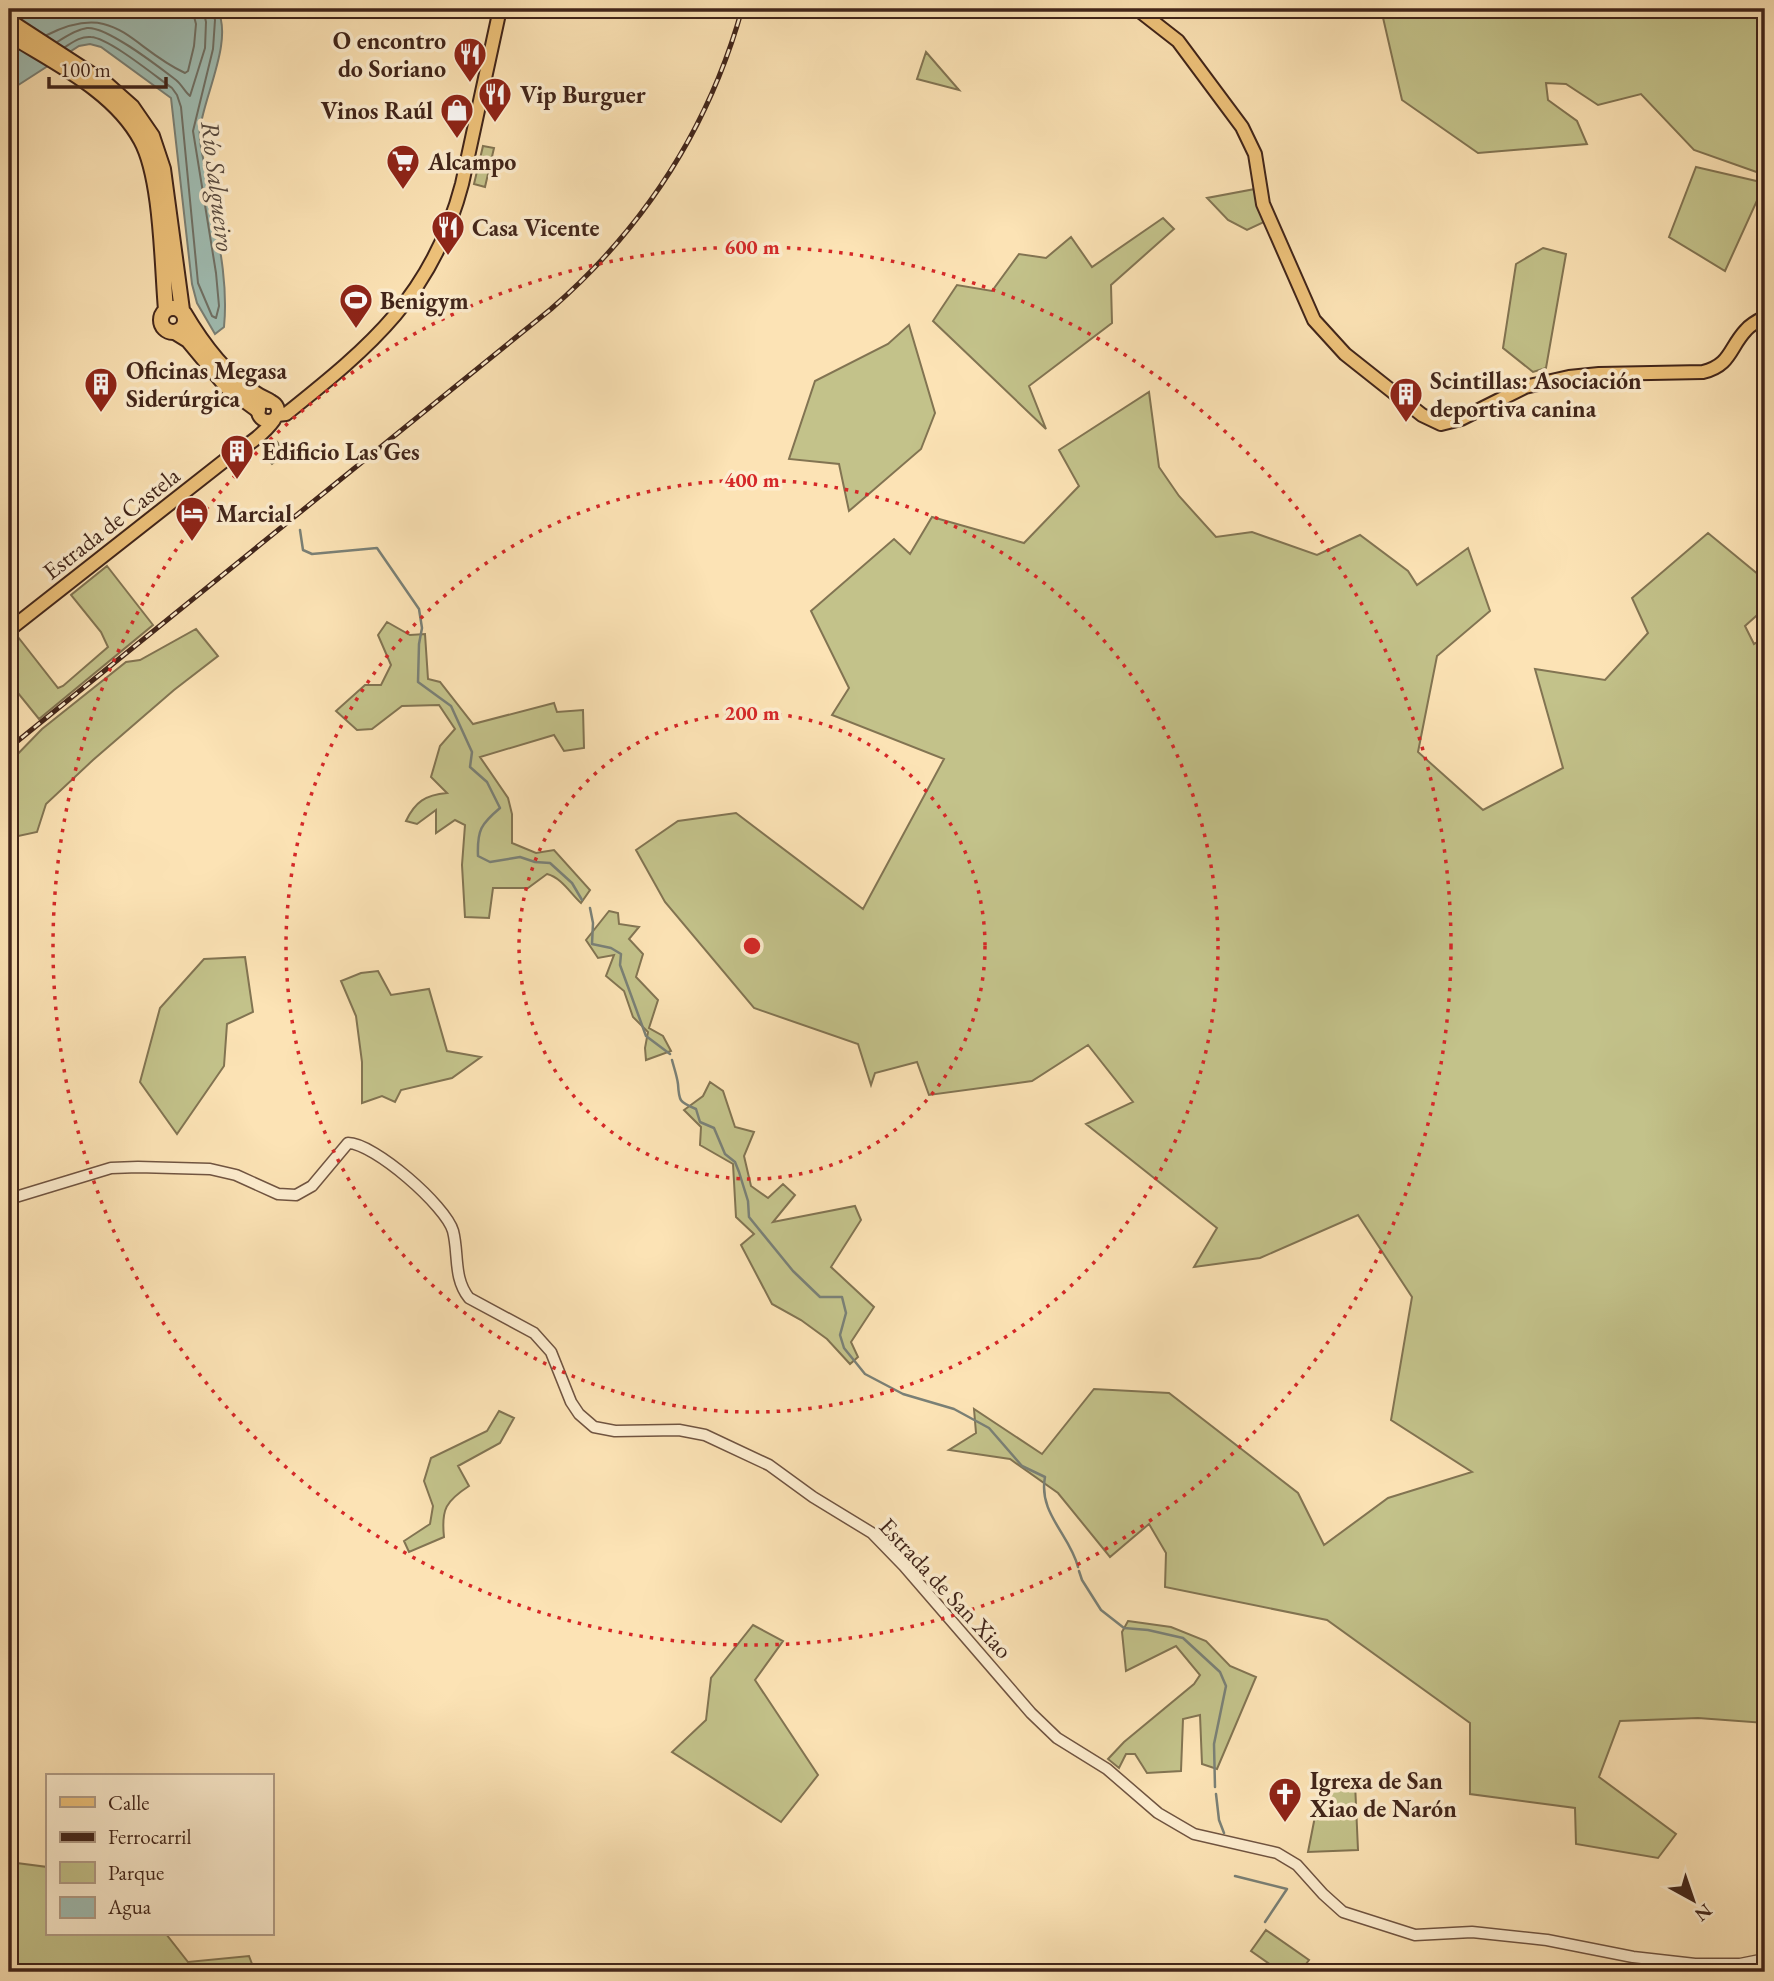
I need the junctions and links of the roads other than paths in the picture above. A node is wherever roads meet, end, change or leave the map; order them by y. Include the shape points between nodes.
1 (500, 9) edge
2 (1137, 9) edge
3 (9, 21) edge
4 (9, 34) edge
5 (78, 71) junction
6 (166, 310) junction
7 (183, 312) junction
8 (1765, 317) edge
9 (175, 332) junction
10 (269, 411) junction
11 (9, 630) edge
12 (9, 1199) edge
13 (1765, 1959) edge

1 - 10 main road via 454,213 419,285 377,336 285,414
2 - 8 main road via 1178,41 1242,127 1255,154 1264,204 1314,320 1345,354 1422,415 1441,424 1461,419 1547,380 1716,369 1746,329
3 - 5 highway
4 - 5 highway
5 - 6 highway via 122,113 142,141 154,177
5 - 7 highway via 106,84 132,107 152,136 163,169
6 - 7 highway via 176,307
6 - 9 highway via 162,325
7 - 9 highway via 185,325
7 - 10 highway via 208,347
9 - 10 highway via 188,340 228,388
10 - 11 main road, Estrada de Castela via 239,450
12 - 13 street, Estrada de San Xiao via 111,1168 138,1167 210,1169 278,1194 296,1195 312,1186 348,1143 369,1149 446,1215 453,1230 463,1290 469,1298 534,1333 551,1352 571,1402 594,1427 705,1435 769,1465 872,1533 1057,1738 1194,1834 1277,1853 1297,1865 1343,1912 1415,1935 1472,1932 1695,1964

